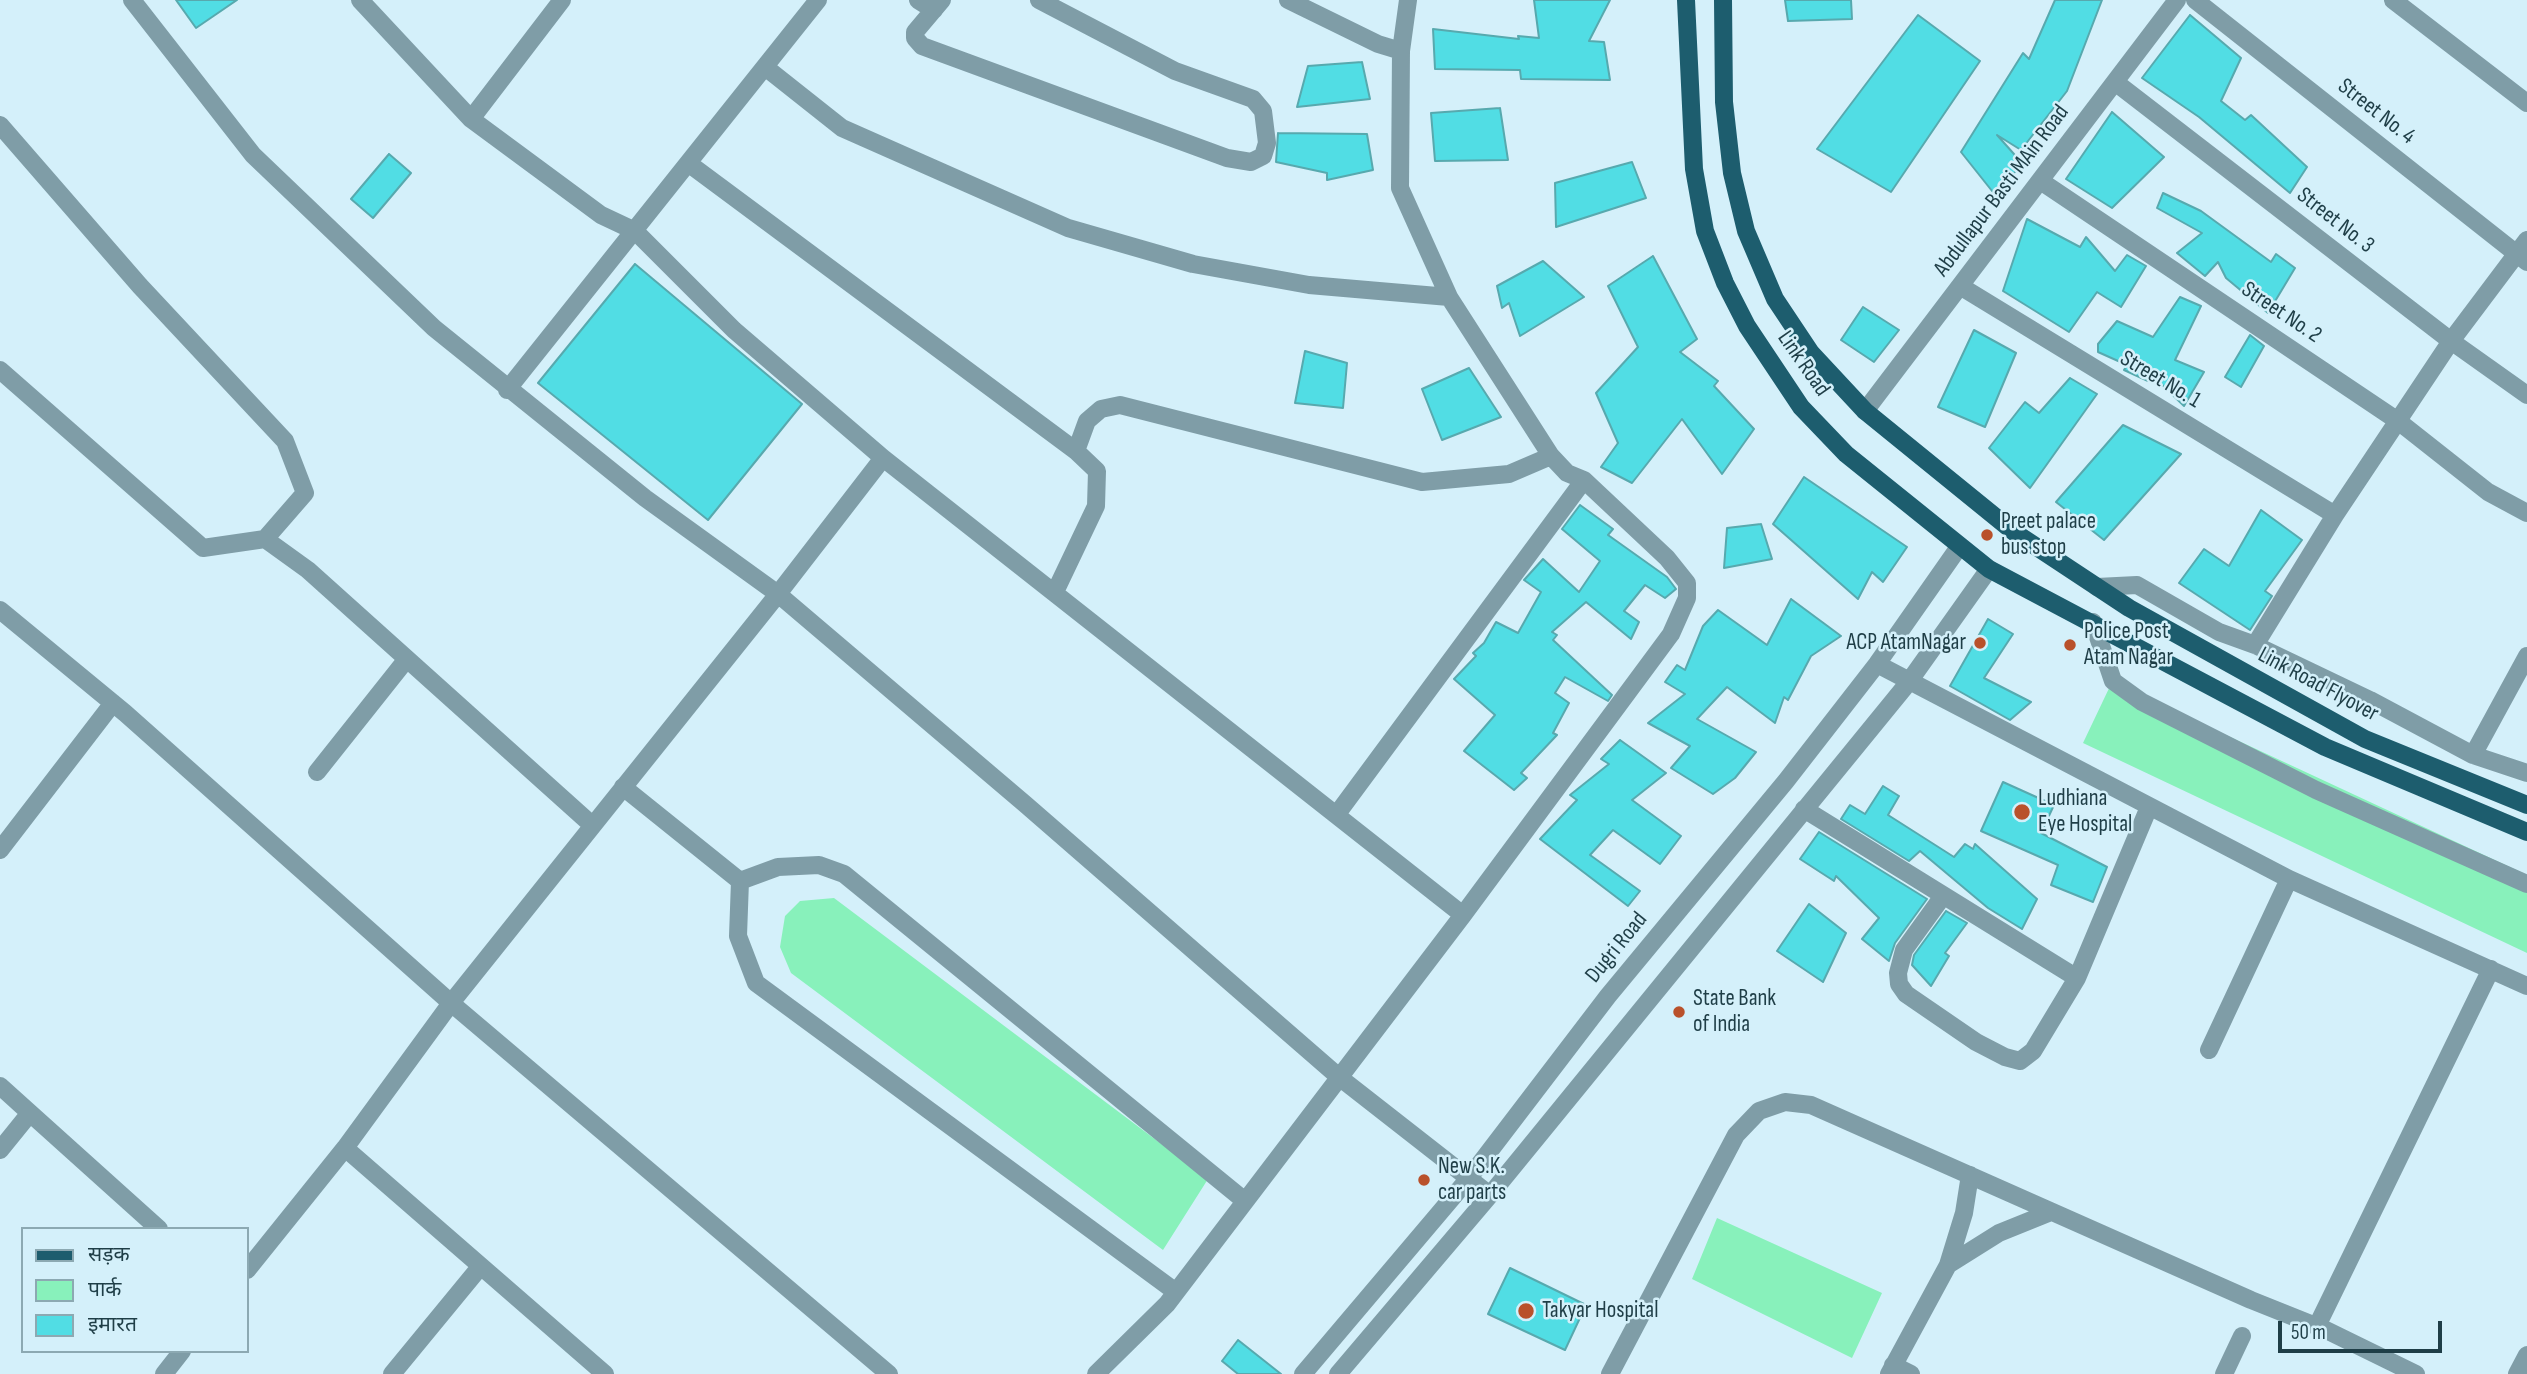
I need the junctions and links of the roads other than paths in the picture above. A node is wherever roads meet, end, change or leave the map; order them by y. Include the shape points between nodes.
1 (132, 0) edge
2 (360, 0) edge
3 (562, 0) edge
4 (818, 0) edge
5 (918, 0) edge
6 (1039, 0) edge
7 (1288, 0) edge
8 (1408, 0) edge
9 (1686, 0) edge
10 (1723, 0) edge
11 (2177, 0) edge
12 (2195, 0) edge
13 (2393, 0) edge
14 (938, 5) edge
15 (1401, 51) junction
16 (765, 66) junction
17 (2115, 82) junction
18 (2527, 103) edge
19 (471, 119) junction
20 (0, 125) edge
21 (688, 163) junction
22 (2042, 182) junction
23 (635, 231) junction
24 (2524, 253) edge
25 (1960, 286) junction
26 (1449, 297) junction
27 (2451, 341) junction
28 (0, 370) edge
29 (507, 390) junction
30 (2527, 395) edge
31 (1865, 411) junction
32 (2398, 421) junction
33 (1076, 451) junction
34 (1551, 456) junction
35 (883, 458) junction
36 (1584, 480) junction
37 (2527, 513) edge
38 (2335, 515) junction
39 (265, 539) junction
40 (1959, 547) junction
41 (1989, 569) junction
42 (2097, 587) junction
43 (1055, 592) junction
44 (778, 594) junction
45 (0, 610) edge
46 (2093, 622) junction
47 (2255, 645) junction
48 (2527, 656) edge
49 (406, 660) junction
50 (1877, 664) junction
51 (1908, 683) junction
52 (113, 704) junction
53 (2473, 755) junction
54 (317, 772) dead end
55 (2527, 773) edge
56 (623, 787) junction
57 (2527, 805) edge
58 (2149, 807) junction
59 (1804, 809) junction
60 (1337, 814) junction
61 (592, 825) junction
62 (2527, 832) edge
63 (0, 850) edge
64 (2289, 879) junction
65 (740, 881) junction
66 (2527, 884) edge
67 (1943, 896) junction
68 (1463, 915) junction
69 (2491, 969) junction
70 (2077, 978) junction
71 (2527, 986) edge
72 (451, 1003) junction
73 (2209, 1050) dead end
74 (1339, 1077) junction
75 (0, 1086) edge
76 (30, 1113) junction
77 (345, 1148) junction
78 (0, 1150) edge
79 (1969, 1175) junction
80 (1469, 1178) junction
81 (1490, 1195) junction
82 (1245, 1201) junction
83 (2051, 1212) junction
84 (157, 1227) edge
85 (1948, 1265) junction
86 (480, 1267) junction
87 (248, 1269) edge
88 (1176, 1292) junction
89 (2322, 1328) junction
90 (2242, 1336) dead end
91 (180, 1353) edge
92 (2527, 1355) edge
93 (1891, 1370) edge
94 (164, 1374) edge
95 (393, 1374) edge
96 (605, 1374) edge
97 (889, 1374) edge
98 (1096, 1374) edge
99 (1303, 1374) edge
100 (1338, 1374) edge
101 (1610, 1374) edge
102 (1912, 1374) edge
103 (2224, 1374) edge
104 (2416, 1374) edge
105 (2517, 1374) edge

1 - 29 street via 253,155 433,328
2 - 19 street
3 - 19 street
4 - 16 street
5 - 14 street
6 - 14 street via 1175,71 1253,99 1263,111 1267,143 1263,156 1251,162 1227,158 922,46 915,32
7 - 15 street
8 - 15 street
9 - 40 main road, Link Road via 1694,169 1705,231 1725,283 1747,326 1801,407 1846,454
10 - 31 main road, Link Road via 1724,103 1732,173 1746,230 1776,299 1811,353
11 - 17 street, Abdullapur Basti MAin Road
12 - 24 street, Street No. 4
13 - 18 street
15 - 26 street via 1400,188
16 - 21 street
16 - 26 street via 842,128 1068,228 1193,264 1310,285
17 - 22 street, Abdullapur Basti MAin Road
17 - 27 street, Street No. 3
19 - 23 street via 601,215
20 - 39 street via 140,286 285,441 305,493
21 - 23 street
21 - 33 street
22 - 25 street, Abdullapur Basti MAin Road
22 - 32 street, Street No. 2
23 - 29 street
23 - 35 street via 734,330
24 - 27 street
25 - 31 street, Abdullapur Basti MAin Road
25 - 38 street, Street No. 1
26 - 34 street
27 - 30 street, Street No. 3
27 - 32 street
28 - 39 street via 203,548
29 - 44 street
31 - 42 main road, Link Road via 2014,532
32 - 37 street, Street No. 2 via 2488,492
32 - 38 street
33 - 34 street via 1087,421 1101,409 1121,405 1422,482 1509,474
33 - 43 street via 1097,471 1096,506
34 - 36 street via 1567,473
35 - 43 street
35 - 44 street
36 - 60 street
36 - 68 street via 1682,573 1687,598 1671,634
38 - 47 street
39 - 49 street via 308,570
40 - 41 main road, Link Road
40 - 50 street, Dugri Road
41 - 46 main road, Link Road
41 - 51 street
42 - 47 street via 2137,584 2219,632
42 - 57 main road, Link Road Flyover via 2365,738
43 - 60 street
44 - 56 street
44 - 74 street
45 - 52 street
46 - 62 main road via 2325,747
46 - 66 street via 2113,681 2141,702 2316,790
47 - 53 street
48 - 53 street
49 - 54 street
49 - 61 street
50 - 51 street
50 - 80 street, Dugri Road via 1608,996
51 - 58 street
51 - 59 street
52 - 63 street
52 - 72 street
53 - 55 street
56 - 61 street
56 - 65 street
58 - 64 street
58 - 70 street
59 - 67 street
59 - 81 street
60 - 68 street
61 - 72 street
64 - 69 street
64 - 73 street
65 - 82 street via 778,867 819,865 844,874
65 - 88 street via 738,936 756,983
67 - 70 street
67 - 70 street via 1904,950 1899,984 1906,994 1976,1042 2015,1061 2024,1059 2033,1052
68 - 74 street
69 - 71 street
69 - 89 street
72 - 77 street
72 - 97 street
74 - 80 street
74 - 82 street
75 - 76 street
76 - 78 street
76 - 84 street
77 - 86 street
77 - 87 street
79 - 83 street
79 - 85 street via 1964,1213
79 - 101 street via 1811,1105 1785,1102 1759,1111 1736,1135
80 - 81 street
80 - 99 street, Dugri Road
81 - 100 street
82 - 88 street
83 - 85 street via 2000,1233
83 - 89 street
85 - 93 street
86 - 95 street
86 - 96 street
88 - 98 street
89 - 104 street
90 - 103 street
91 - 94 street
92 - 105 street
93 - 102 street

